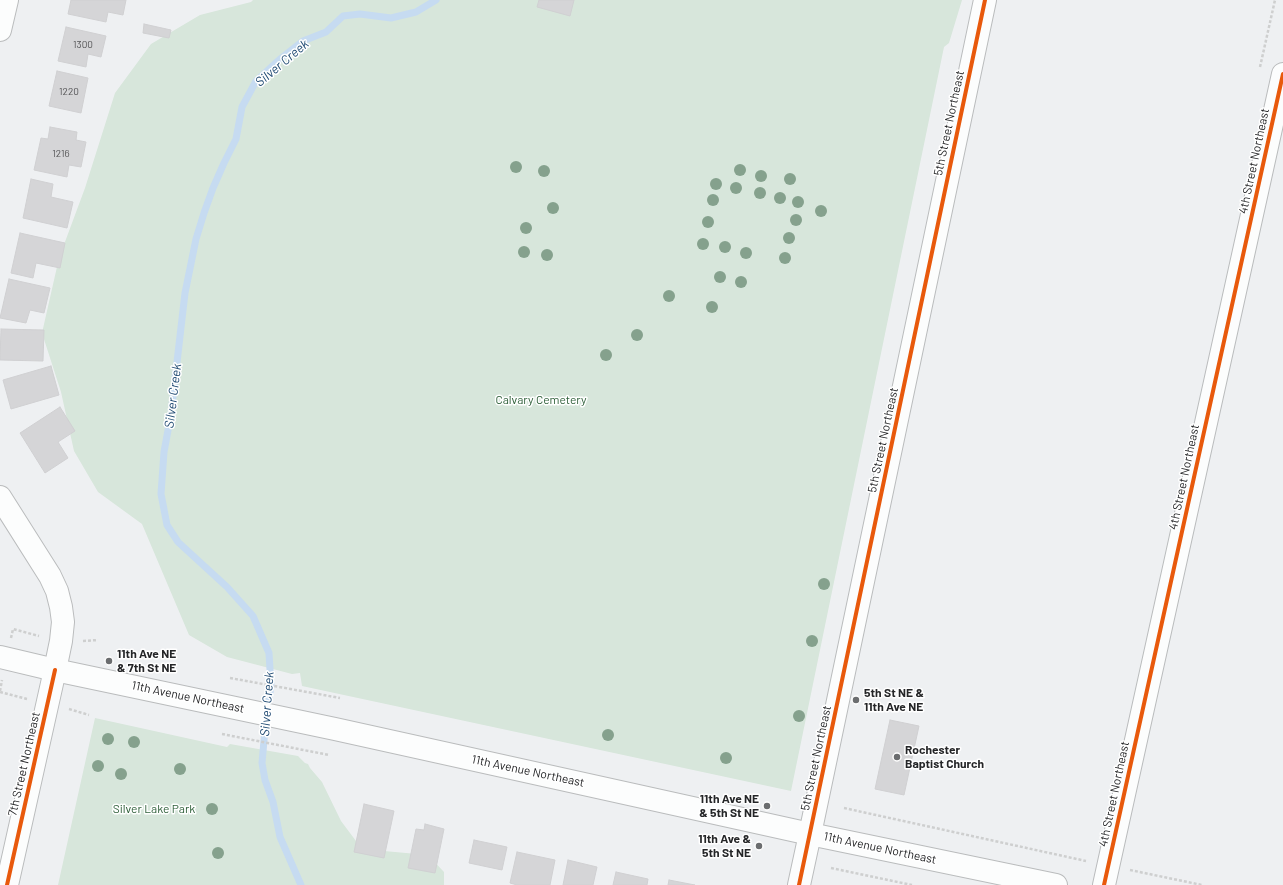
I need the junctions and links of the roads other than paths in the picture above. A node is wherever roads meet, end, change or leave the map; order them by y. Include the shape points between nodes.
1 (7, 0) edge
2 (985, 0) edge
3 (0, 30) edge
4 (1283, 74) edge
5 (0, 497) edge
6 (0, 657) edge
7 (55, 670) junction
8 (810, 834) junction
9 (7, 885) edge
10 (799, 885) edge
11 (1056, 885) edge
12 (1104, 885) edge

1 - 3 street
2 - 8 street, 5th Street Northeast
4 - 12 street, 4th Street Northeast
5 - 7 street, 7th Street Northeast via 50,576 56,591 63,622
6 - 7 street, 11th Avenue Northeast
7 - 8 street, 11th Avenue Northeast via 223,704
7 - 9 street, 7th Street Northeast
8 - 10 street, 5th Street Northeast
8 - 11 street, 11th Avenue Northeast

